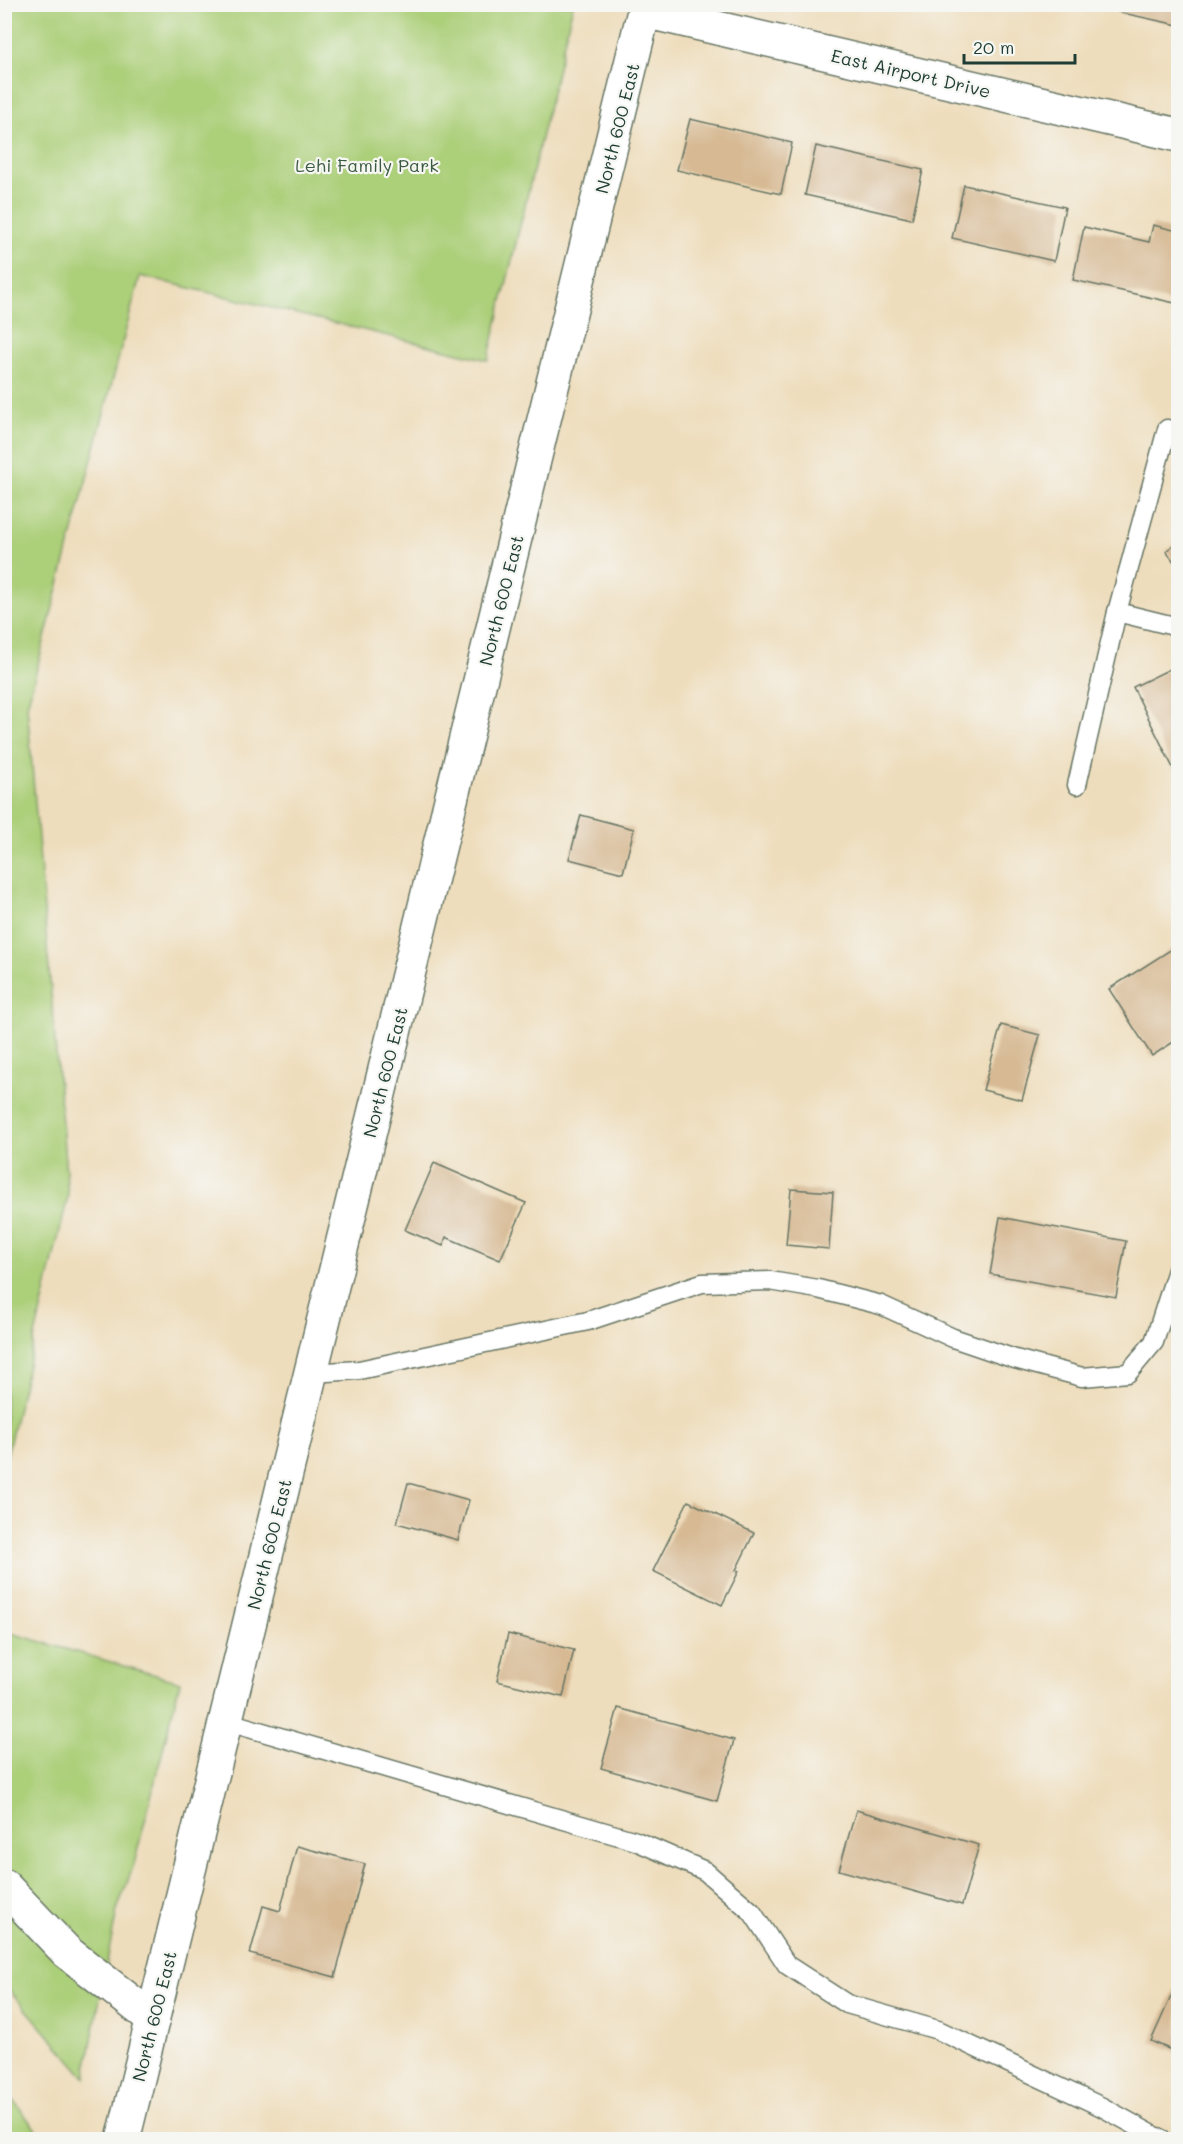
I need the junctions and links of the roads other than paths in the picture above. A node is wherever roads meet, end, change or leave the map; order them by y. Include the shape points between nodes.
1 (645, 8) edge
2 (1179, 135) edge
3 (1167, 429) dead end
4 (1117, 612) junction
5 (1179, 627) edge
6 (1077, 785) dead end
7 (1179, 1268) edge
8 (311, 1373) junction
9 (225, 1721) junction
10 (4, 1886) edge
11 (153, 2019) junction
12 (123, 2139) edge
13 (1162, 2139) edge

1 - 2 street, East Airport Drive
1 - 8 street, North 600 East
3 - 4 lane
4 - 5 lane
4 - 6 lane
7 - 8 lane via 1154,1342 1128,1373 1082,1377 953,1338 881,1305 770,1281 702,1283 588,1321 359,1370
8 - 9 street, North 600 East
9 - 11 street, North 600 East
9 - 13 lane via 636,1841 705,1871 752,1912 787,1965 846,2004 938,2030
10 - 11 street via 67,1952
11 - 12 street, North 600 East

